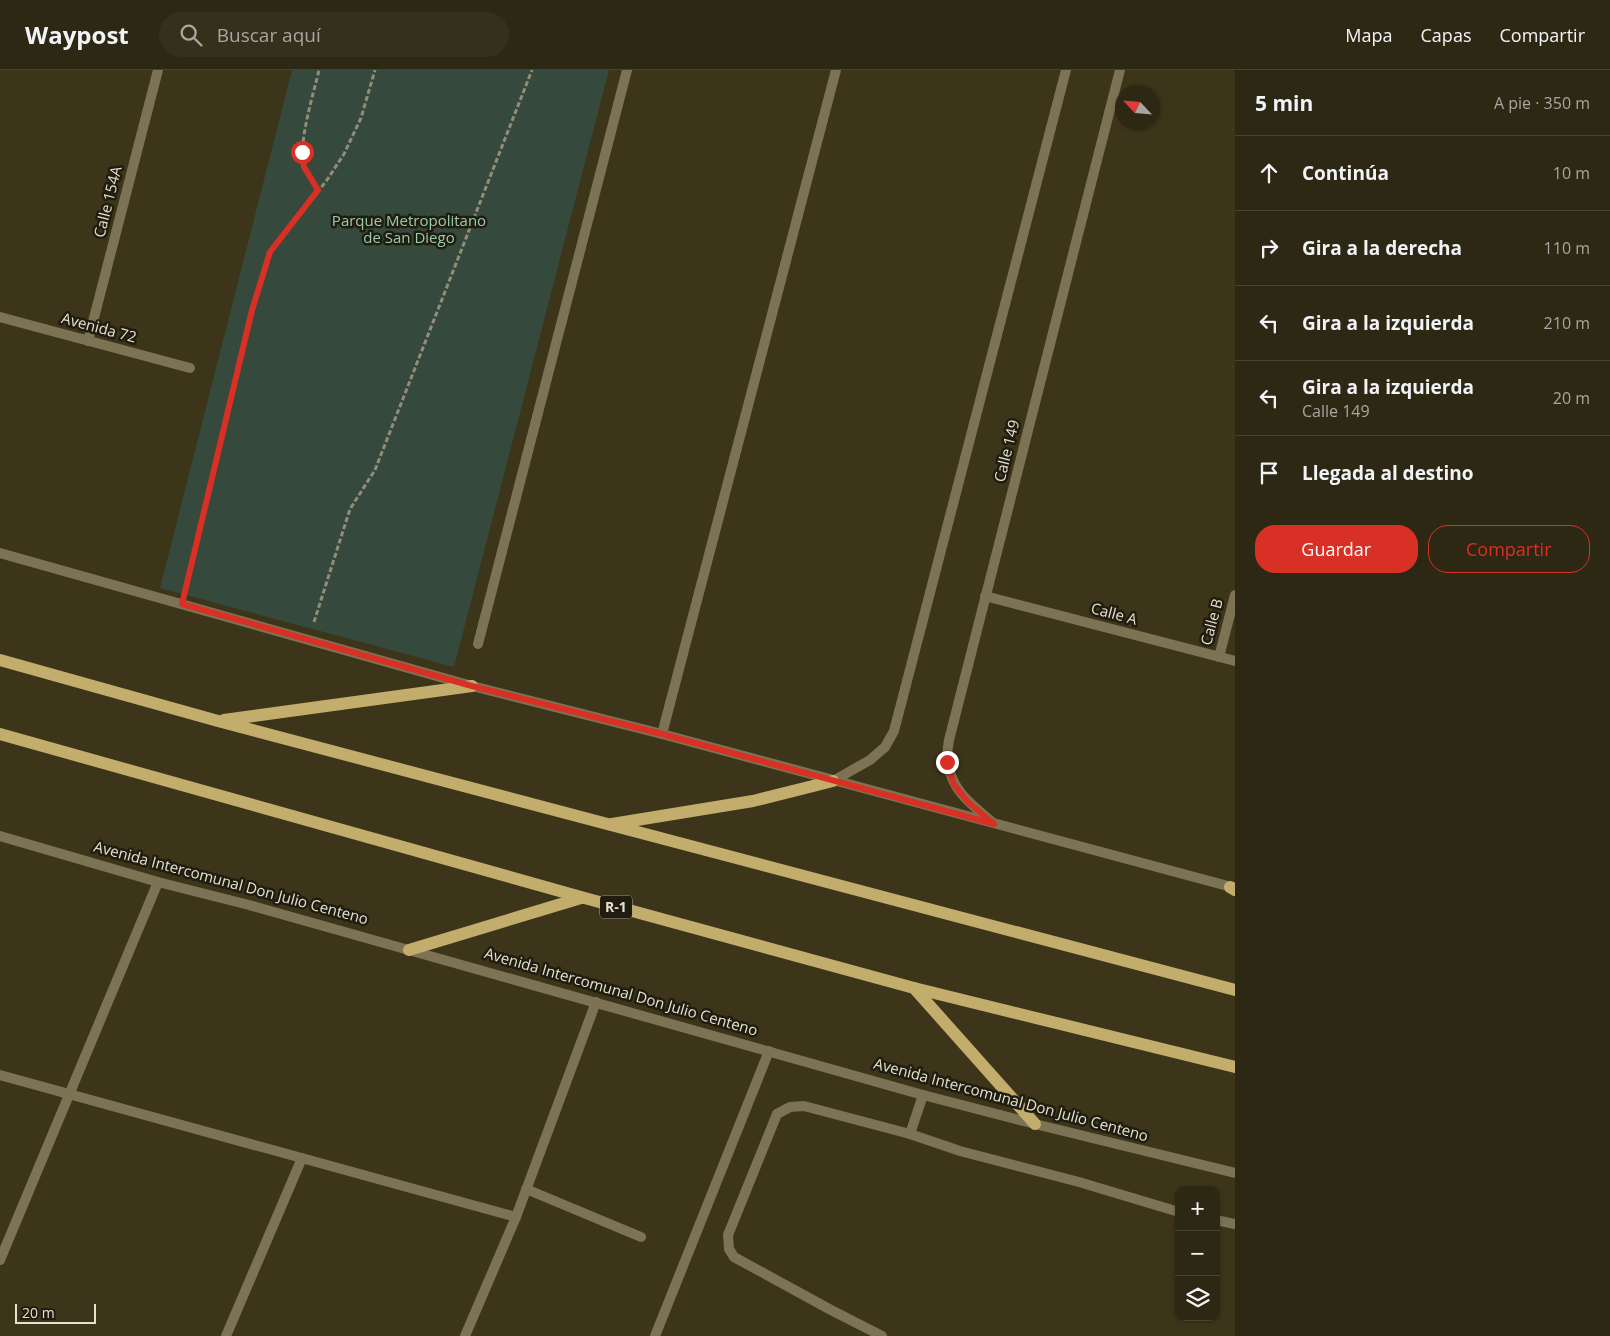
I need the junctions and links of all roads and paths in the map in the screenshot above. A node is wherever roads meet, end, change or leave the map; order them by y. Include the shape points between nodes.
1 (158, 70) edge
2 (319, 70) edge
3 (375, 70) edge
4 (532, 70) edge
5 (627, 70) edge
6 (836, 70) edge
7 (1066, 70) edge
8 (1120, 70) edge
9 (318, 190) junction
10 (0, 317) edge
11 (88, 341) junction
12 (190, 368) dead end
13 (0, 553) edge
14 (1235, 595) edge
15 (985, 596) junction
16 (182, 604) junction
17 (308, 640) junction
18 (478, 644) dead end
19 (1219, 657) junction
20 (0, 660) edge
21 (1235, 661) edge
22 (472, 686) junction
23 (218, 721) junction
24 (0, 734) edge
25 (662, 734) junction
26 (833, 781) junction
27 (607, 824) junction
28 (994, 824) junction
29 (0, 836) edge
30 (158, 882) junction
31 (1233, 888) edge
32 (581, 898) junction
33 (409, 950) junction
34 (914, 988) junction
35 (1235, 990) edge
36 (596, 1002) junction
37 (769, 1051) junction
38 (1235, 1067) edge
39 (0, 1075) edge
40 (69, 1094) junction
41 (923, 1095) junction
42 (1035, 1124) junction
43 (910, 1134) junction
44 (302, 1158) junction
45 (1235, 1174) edge
46 (526, 1189) junction
47 (1175, 1211) edge
48 (516, 1217) junction
49 (1220, 1221) edge
50 (1235, 1224) edge
51 (641, 1237) dead end
52 (0, 1260) edge
53 (226, 1336) edge
54 (465, 1336) edge
55 (655, 1336) edge
56 (882, 1336) edge

1 - 11 street, Calle 154A
2 - 9 path via 302,152 304,167
3 - 9 path via 361,118 344,154
4 - 17 path via 375,470 350,509
5 - 18 street
6 - 25 street
7 - 26 street via 894,731 885,747 870,760
8 - 15 street, Calle 149
9 - 16 path via 270,252 252,310
10 - 11 street, Avenida 72
11 - 12 street, Avenida 72
13 - 16 street
14 - 19 street, Calle B
15 - 19 street, Calle A
15 - 28 street, Calle 149 via 948,740 947,762 954,785
16 - 17 street
17 - 22 street
19 - 21 street, Calle A
20 - 23 main road
22 - 23 main road
22 - 25 street
23 - 27 main road
24 - 32 main road, R-1
25 - 26 street
26 - 27 main road via 753,801
26 - 28 street
27 - 35 main road
28 - 31 street
29 - 30 street, Avenida Intercomunal Don Julio Centeno
30 - 33 street, Avenida Intercomunal Don Julio Centeno
30 - 40 street
32 - 33 main road
32 - 34 main road, R-1
33 - 36 street, Avenida Intercomunal Don Julio Centeno
34 - 38 main road, R-1
34 - 42 main road
36 - 37 street, Avenida Intercomunal Don Julio Centeno
36 - 46 street
37 - 41 street, Avenida Intercomunal Don Julio Centeno
37 - 55 street
39 - 40 street
40 - 44 street
40 - 52 street
41 - 42 street, Avenida Intercomunal Don Julio Centeno
41 - 43 street
42 - 45 street, Avenida Intercomunal Don Julio Centeno
43 - 47 street
43 - 56 street via 804,1106 790,1107 778,1114 728,1235 734,1257
44 - 48 street
44 - 53 street
46 - 48 street
46 - 51 street
48 - 54 street
49 - 50 street

